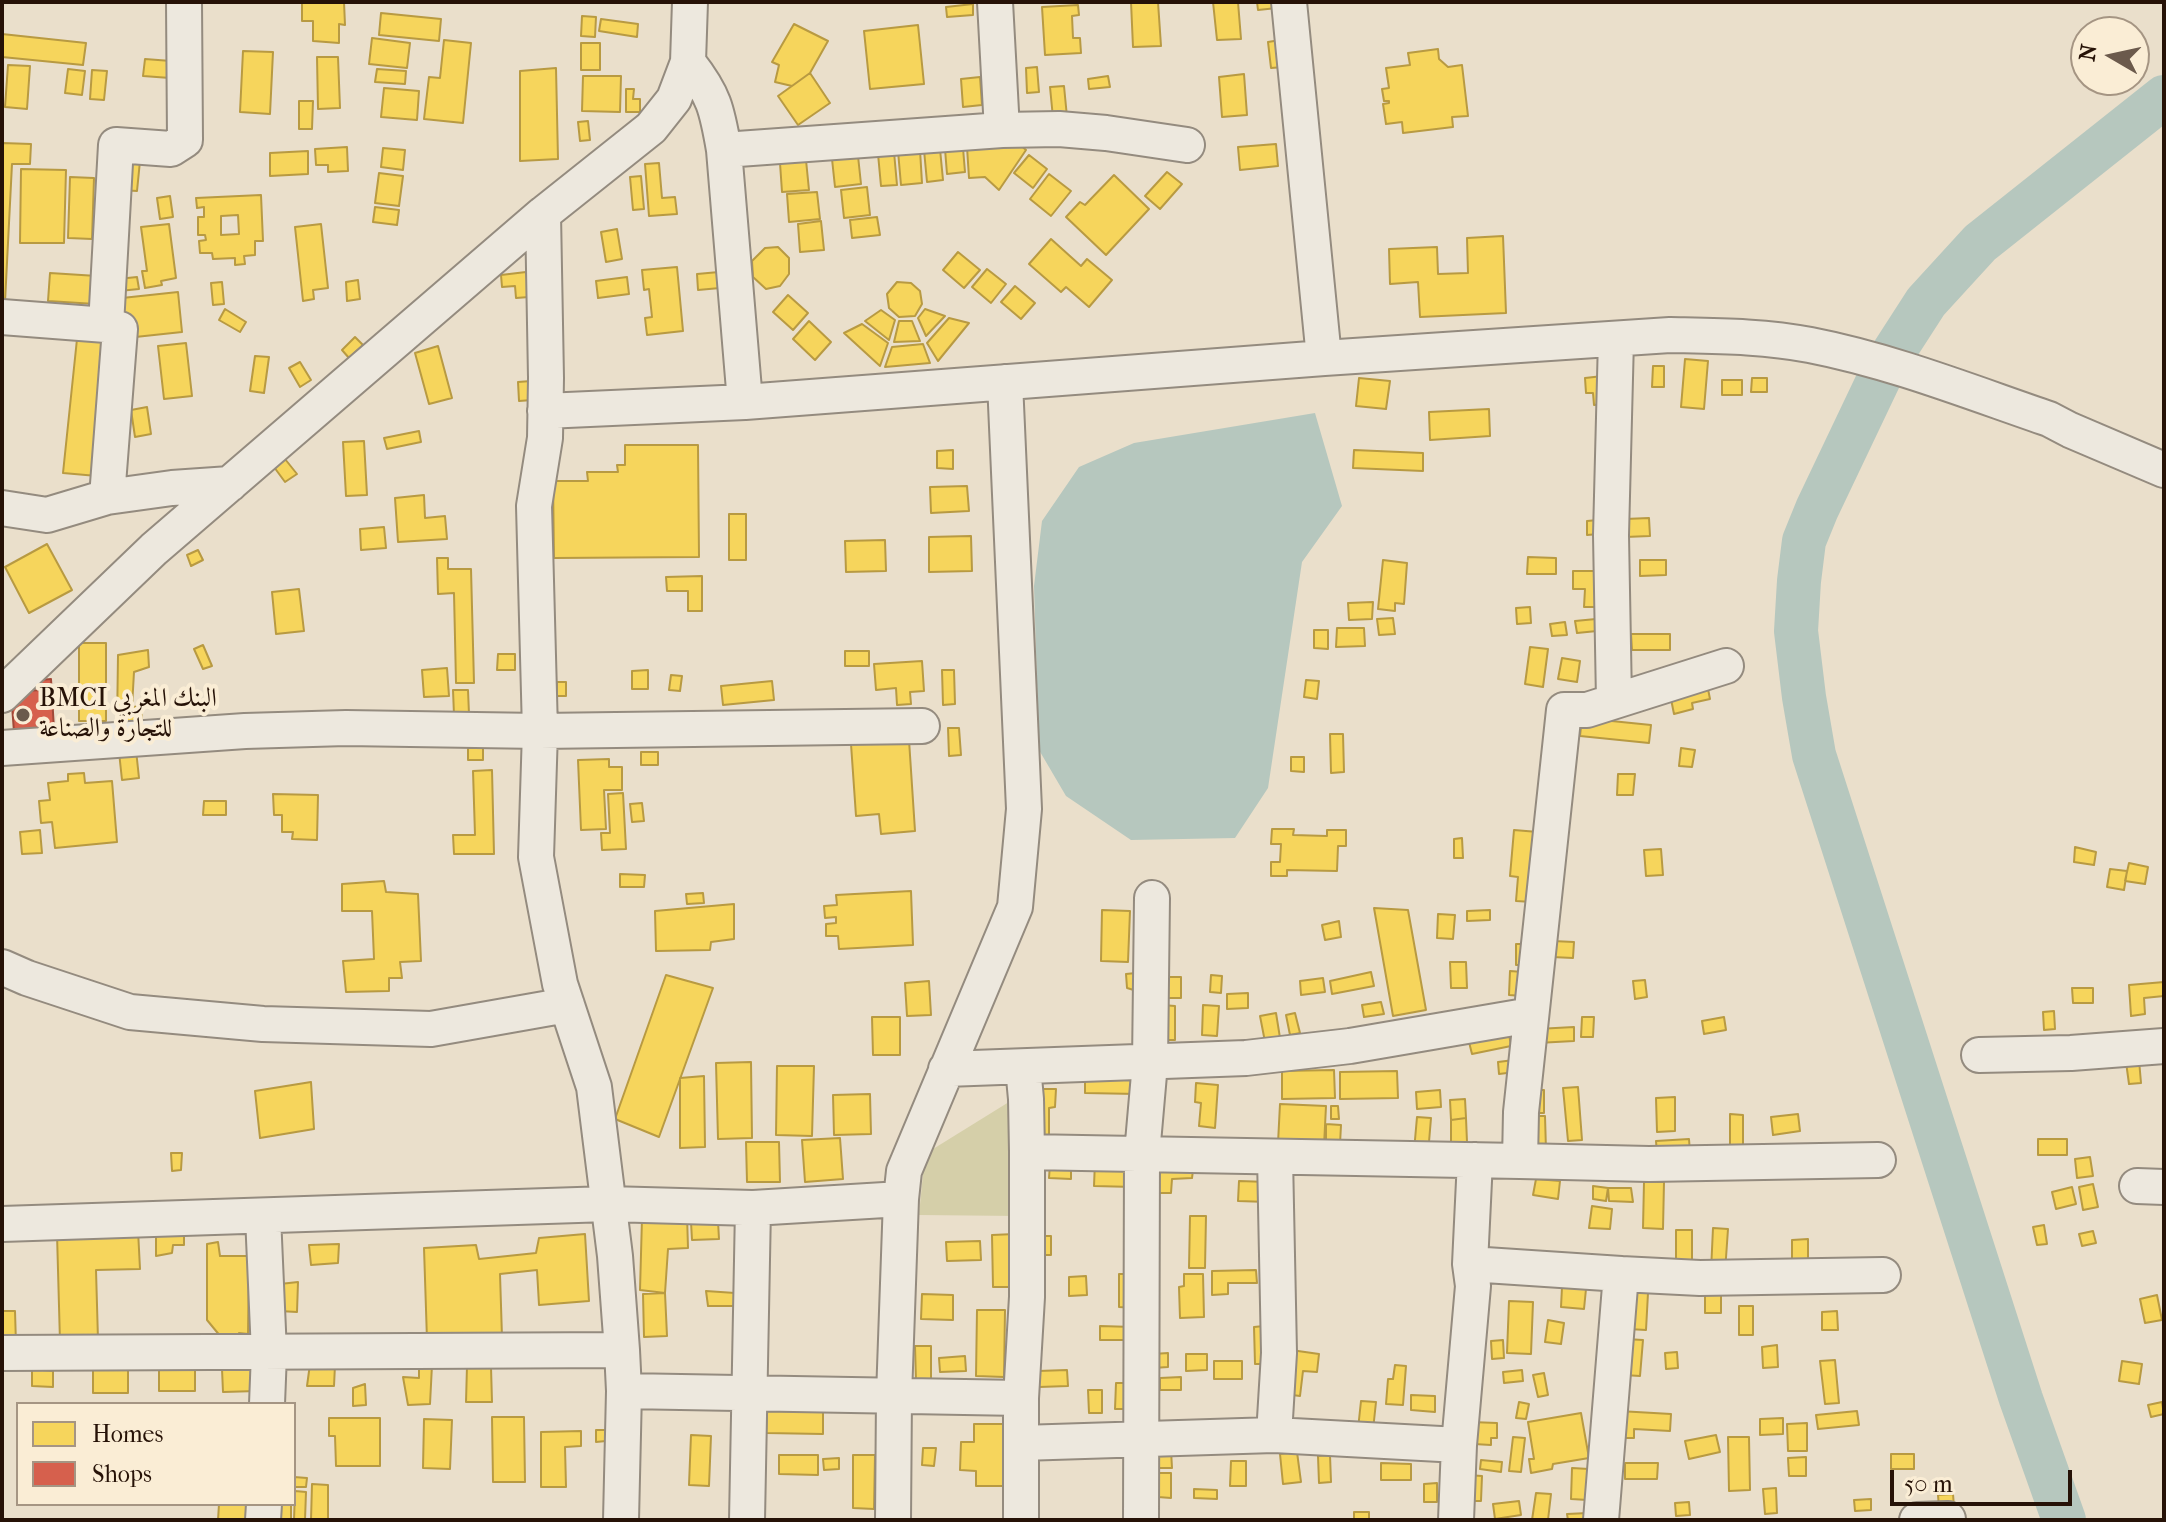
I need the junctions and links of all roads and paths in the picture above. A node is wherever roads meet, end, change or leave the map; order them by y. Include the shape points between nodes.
1 (184, 2) edge
2 (690, 2) edge
3 (995, 2) edge
4 (1289, 2) edge
5 (688, 62) junction
6 (1002, 130) junction
7 (1187, 145) dead end
8 (724, 150) junction
9 (543, 214) junction
10 (2, 317) edge
11 (106, 325) junction
12 (1616, 339) junction
13 (1324, 358) junction
14 (1005, 382) junction
15 (745, 402) junction
16 (545, 411) junction
17 (2164, 470) edge
18 (230, 484) junction
19 (107, 497) junction
20 (2, 508) edge
21 (1726, 666) dead end
22 (2, 695) edge
23 (1614, 701) junction
24 (922, 726) dead end
25 (540, 731) junction
26 (2, 748) edge
27 (1152, 898) dead end
28 (2, 967) edge
29 (567, 1005) junction
30 (1531, 1015) junction
31 (2164, 1046) edge
32 (1979, 1055) dead end
33 (1150, 1063) junction
34 (1023, 1067) junction
35 (946, 1069) junction
36 (1027, 1152) junction
37 (1142, 1154) junction
38 (1275, 1157) junction
39 (1475, 1160) junction
40 (1878, 1160) dead end
41 (1520, 1161) junction
42 (901, 1199) junction
43 (608, 1204) junction
44 (753, 1208) junction
45 (263, 1216) junction
46 (2, 1224) edge
47 (1470, 1264) junction
48 (1621, 1274) junction
49 (1883, 1275) dead end
50 (622, 1350) junction
51 (2, 1353) edge
52 (269, 1353) junction
53 (624, 1391) junction
54 (749, 1393) junction
55 (894, 1396) junction
56 (1021, 1398) junction
57 (267, 1402) edge
58 (1274, 1435) junction
59 (1142, 1440) junction
60 (1021, 1443) junction
61 (1459, 1445) junction
62 (1948, 1519) edge
63 (621, 1520) edge
64 (747, 1520) edge
65 (893, 1520) edge
66 (1021, 1520) edge
67 (1141, 1520) edge
68 (1456, 1520) edge
69 (1601, 1520) edge
70 (1917, 1520) edge

1 - 11 street via 185,140 171,149 116,145
2 - 5 street
3 - 6 street
4 - 13 street
5 - 8 street via 714,103
5 - 9 street via 674,99 651,128
6 - 7 street via 1059,129
6 - 8 street
8 - 15 street
9 - 16 street
9 - 18 street
10 - 11 street
11 - 19 street via 120,329
12 - 13 street
12 - 17 street via 1705,336 1809,345 1886,364 2049,419
12 - 23 street
13 - 14 street
14 - 15 street
14 - 35 street via 1024,809 1015,907
15 - 16 street
16 - 25 street via 534,506
18 - 19 street
18 - 22 street
19 - 20 street via 47,515
21 - 23 street
23 - 30 street via 1587,710 1564,710
24 - 25 street
25 - 26 street via 245,731
25 - 29 street via 536,857
27 - 33 street
28 - 29 street via 130,1012 263,1024 431,1029
29 - 43 street via 594,1087
30 - 33 street via 1350,1046
30 - 41 street
31 - 32 street
33 - 34 street
33 - 37 street
34 - 35 street
34 - 36 street
35 - 42 street via 904,1171
36 - 37 street
36 - 56 street
37 - 38 street
37 - 59 street
38 - 39 street
38 - 58 street via 1279,1353
39 - 41 street
39 - 47 street
40 - 41 street
42 - 44 street
42 - 55 street
43 - 44 street
43 - 45 street
43 - 50 street
44 - 54 street
45 - 46 street
45 - 52 street
47 - 48 street
47 - 61 street via 1473,1286
48 - 49 street
48 - 69 street
50 - 52 street
50 - 53 street
51 - 52 street
52 - 57 street
53 - 54 street
53 - 63 street
54 - 55 street
54 - 64 street
55 - 56 street
55 - 65 street
56 - 60 street
58 - 59 street
58 - 61 street
59 - 60 street
59 - 67 street
60 - 66 street
61 - 68 street
62 - 70 street

